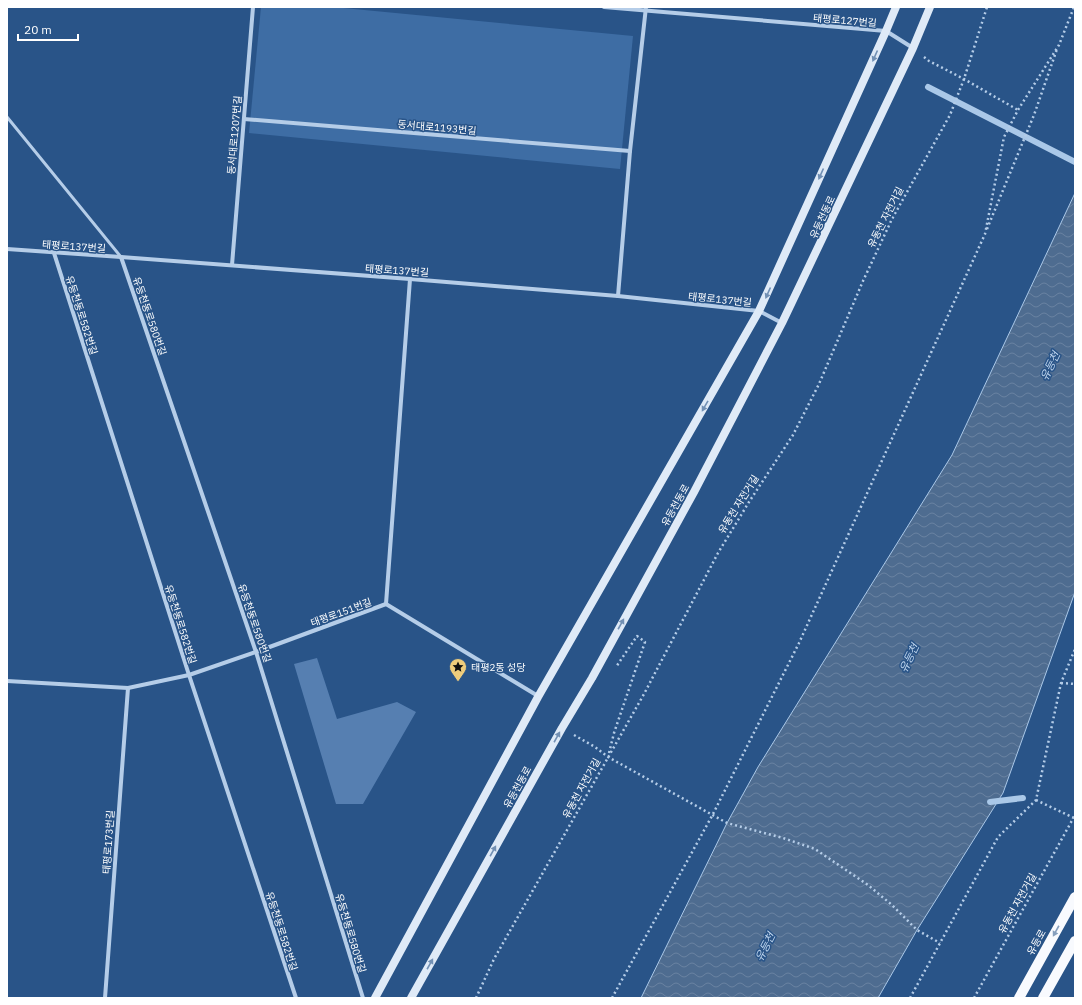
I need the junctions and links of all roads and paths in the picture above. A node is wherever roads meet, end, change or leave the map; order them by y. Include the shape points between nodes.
1 (253, 7) edge
2 (604, 7) edge
3 (896, 7) edge
4 (930, 7) edge
5 (987, 7) edge
6 (1074, 7) edge
7 (646, 9) edge
8 (886, 32) junction
9 (1059, 45) junction
10 (913, 48) junction
11 (929, 61) dead end
12 (964, 79) junction
13 (1018, 110) junction
14 (7, 117) edge
15 (244, 119) junction
16 (630, 150) junction
17 (985, 234) junction
18 (7, 249) edge
19 (54, 253) junction
20 (121, 257) junction
21 (232, 265) junction
22 (410, 279) junction
23 (618, 296) junction
24 (759, 311) junction
25 (782, 323) junction
26 (386, 604) junction
27 (1075, 649) edge
28 (256, 652) junction
29 (615, 668) dead end
30 (189, 674) junction
31 (7, 681) edge
32 (1061, 683) junction
33 (1075, 684) edge
34 (128, 688) junction
35 (538, 696) junction
36 (562, 728) junction
37 (608, 757) junction
38 (1036, 800) junction
39 (713, 814) junction
40 (1074, 817) edge
41 (1075, 897) edge
42 (1075, 942) edge
43 (940, 943) junction
44 (105, 998) edge
45 (296, 998) edge
46 (363, 998) edge
47 (375, 998) edge
48 (411, 998) edge
49 (476, 998) edge
50 (612, 998) edge
51 (910, 998) edge
52 (974, 998) edge
53 (1019, 998) edge
54 (1043, 998) edge

1 - 15 street, 동서대로1207번길
2 - 7 street, 태평로127번길
3 - 8 main road, 유등천동로
4 - 10 main road, 유등천동로
5 - 12 path, 유동천 자전거길
6 - 9 path
7 - 8 street, 태평로127번길
7 - 16 street
8 - 10 street, 태평로127번길
8 -> 24 main road, 유등천동로
9 - 13 path
9 - 17 path
10 - 25 main road, 유등천동로
11 - 12 path
12 - 13 path
12 - 37 path, 유동천 자전거길 via 950,115 892,219 819,384 793,435 718,553
13 - 17 path via 1004,137
14 - 20 lane
15 - 16 street, 동서대로1193번길
15 - 21 street, 동서대로1207번길
16 - 23 street
17 - 39 path via 799,643
18 - 19 street, 태평로137번길
19 - 20 street, 태평로137번길
19 - 30 street, 유등천동로582번길
20 - 21 street, 태평로137번길
20 - 28 street, 유등천동로580번길
21 - 22 street, 태평로137번길
22 - 23 street, 태평로137번길
22 - 26 street, 태평로151번길
23 - 24 street, 태평로137번길
24 - 25 street, 태평로137번길
24 -> 35 main road, 유등천동로
36 -> 25 main road, 유등천동로 via 690,498
26 - 28 street, 태평로151번길
26 - 35 street
27 - 32 path
28 - 30 street, 태평로151번길
28 - 46 street, 유등천동로580번길
29 - 37 path via 637,636 645,642
30 - 34 street, 태평로151번길
30 - 45 street, 유등천동로582번길
31 - 34 street, 태평로151번길
32 - 33 path
32 - 38 path
34 - 44 street, 태평로173번길
35 - 47 main road, 유등천동로
36 - 37 path
48 -> 36 main road, 유등천동로
37 - 39 path
37 - 49 path, 유동천 자전거길 via 494,959
38 - 40 path
38 - 43 path via 998,837
39 - 43 path via 727,823 815,849 868,885 917,930
39 - 50 path
40 - 52 path, 유동천 자전거길
41 -> 53 main road, 유등로
42 - 54 main road
43 - 51 path

